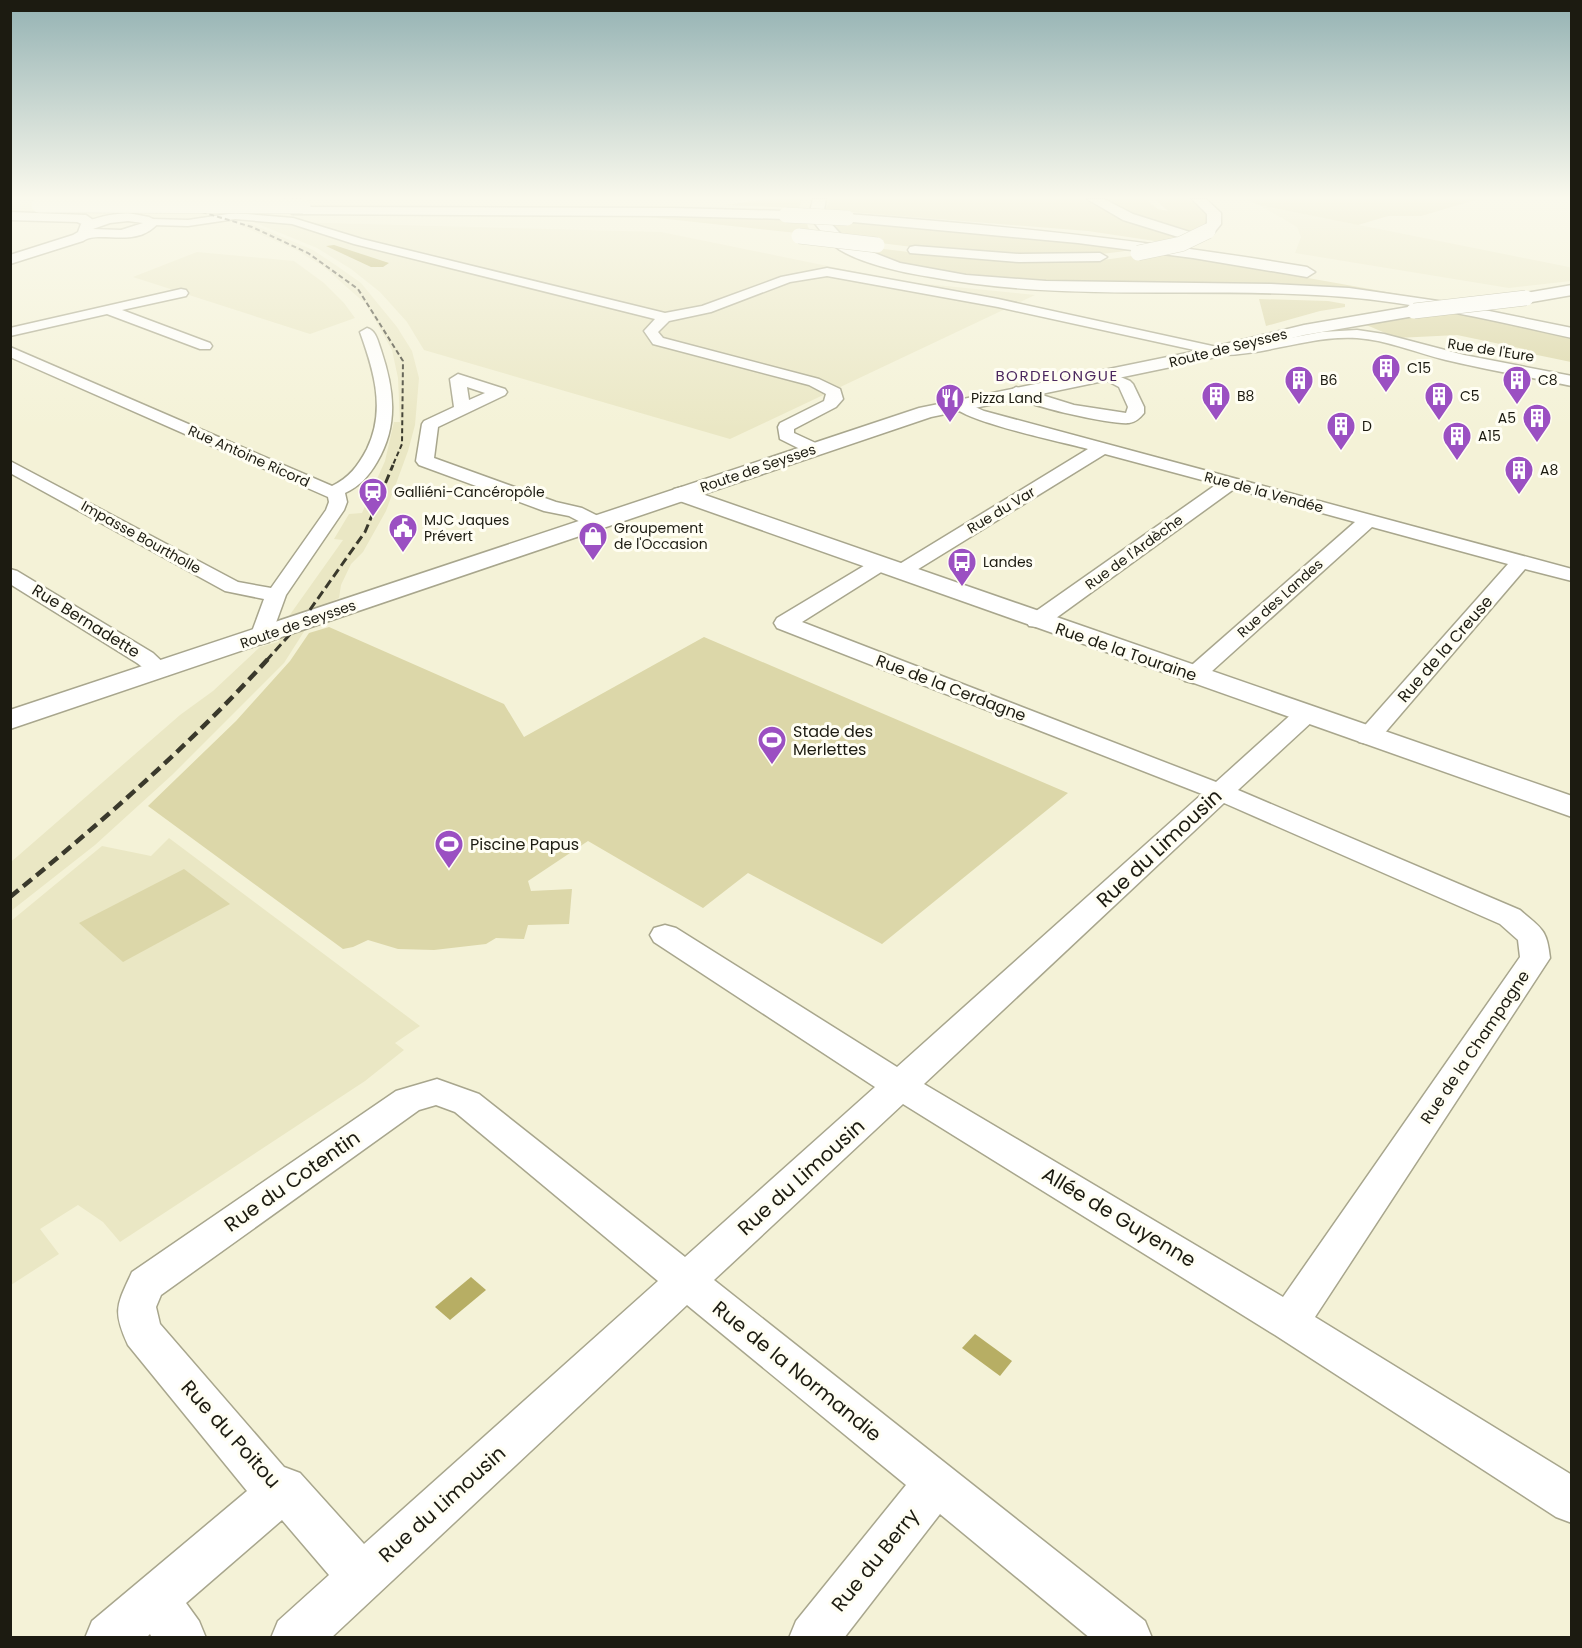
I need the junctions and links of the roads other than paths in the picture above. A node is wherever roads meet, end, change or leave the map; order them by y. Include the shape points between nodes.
1 (497, 276) edge
2 (793, 276) edge
3 (849, 276) edge
4 (951, 276) edge
5 (1323, 276) edge
6 (1390, 282) dead end
7 (1572, 291) edge
8 (181, 293) dead end
9 (109, 310) junction
10 (665, 317) junction
11 (1572, 320) edge
12 (1346, 326) junction
13 (1572, 328) edge
14 (367, 332) dead end
15 (10, 333) edge
16 (1572, 333) edge
17 (1452, 341) dead end
18 (1411, 345) junction
19 (205, 346) dead end
20 (10, 351) edge
21 (1217, 351) junction
22 (1426, 351) junction
23 (1104, 375) junction
24 (1572, 381) edge
25 (1016, 392) junction
26 (958, 404) junction
27 (462, 410) dead end
28 (1102, 448) junction
29 (814, 449) junction
30 (10, 466) edge
31 (1230, 483) junction
32 (332, 492) junction
33 (682, 494) junction
34 (1368, 520) junction
35 (597, 523) junction
36 (1521, 561) junction
37 (889, 568) junction
38 (10, 575) edge
39 (1572, 575) edge
40 (276, 595) junction
41 (1037, 621) junction
42 (261, 637) junction
43 (160, 670) junction
44 (1193, 676) junction
45 (1305, 715) junction
46 (10, 720) edge
47 (1368, 737) junction
48 (1220, 792) junction
49 (1572, 807) edge
50 (665, 935) dead end
51 (900, 1086) junction
52 (467, 1103) joint
53 (686, 1281) junction
54 (136, 1307) joint
55 (1289, 1322) junction
56 (936, 1483) junction
57 (278, 1494) junction
58 (1572, 1501) edge
59 (362, 1577) junction
60 (155, 1601) junction
61 (109, 1638) edge
62 (182, 1638) edge
63 (295, 1638) edge
64 (813, 1638) edge
65 (1128, 1638) edge

1 - 10 street
2 - 10 street via 689,314
3 - 21 street via 998,303
4 - 16 main road via 1055,287 1276,288 1357,293 1435,303
5 - 13 main road
6 - 11 main road
7 - 12 main road, Route de Seysses, bridge via 1414,311
8 - 9 street
9 - 15 street
9 - 19 street
10 - 29 street via 651,332 658,341 814,382 834,392 835,399 830,404 786,427 786,435
12 - 18 street
12 - 21 main road, Route de Seysses via 1303,330
12 - 22 street
14 - 32 street via 387,403 385,424 359,478
17 - 18 street, Rue de l'Eure
18 - 22 street
20 - 32 street, Rue Antoine Ricord
21 - 23 main road, Route de Seysses
22 - 24 street
23 - 25 main road, Route de Seysses
23 - 25 street via 1125,384 1136,407 1133,416 1098,415
25 - 26 main road, Route de Seysses
26 - 28 street, Rue de la Vendée via 978,414
26 - 29 main road, Route de Seysses
27 - 35 street via 430,424 425,461
28 - 31 street, Rue de la Vendée
28 - 37 street, Rue du Var
29 - 33 main road, Route de Seysses
30 - 40 street, Impasse Bourtholle via 232,587
31 - 34 street, Rue de la Vendée
31 - 41 street, Rue de l'Ardèche
32 - 40 street, Rue Antoine Ricord via 338,497 335,510
33 - 35 main road, Route de Seysses
33 - 37 main road, Rue de la Touraine
34 - 36 street, Rue de la Vendée
34 - 44 street, Rue des Landes
35 - 42 main road, Route de Seysses
36 - 39 street, Rue de la Vendée
36 - 47 street, Rue de la Creuse
37 - 41 main road, Rue de la Touraine
37 - 48 street, Rue de la Cerdagne via 785,623
38 - 43 street, Rue Bernadette
40 - 42 street, Rue Antoine Ricord
41 - 44 main road, Rue de la Touraine
42 - 43 main road, Route de Seysses
43 - 46 main road, Route de Seysses
44 - 45 main road, Rue de la Touraine
45 - 47 main road, Rue de la Touraine
45 - 48 street, Rue du Limousin
47 - 49 main road, Rue de la Touraine
48 - 51 street, Rue du Limousin
48 - 55 street, Rue de la Champagne via 1510,917 1533,937 1535,958
50 - 51 street, Allée de Guyenne
51 - 53 street, Rue du Limousin
51 - 55 street, Allée de Guyenne
52 - 53 street, Rue de la Normandie
52 - 54 street, Rue du Cotentin via 437,1092 408,1100 146,1284
53 - 56 street, Rue de la Normandie
53 - 59 street, Rue du Limousin
54 - 57 street, Rue du Poitou via 141,1332
55 - 58 street, Allée de Guyenne
56 - 64 street, Rue du Berry
56 - 65 street, Rue de la Normandie
57 - 59 street, Rue du Poitou via 284,1489
57 - 60 street
59 - 63 street, Rue du Limousin
60 - 61 street
60 - 62 street

